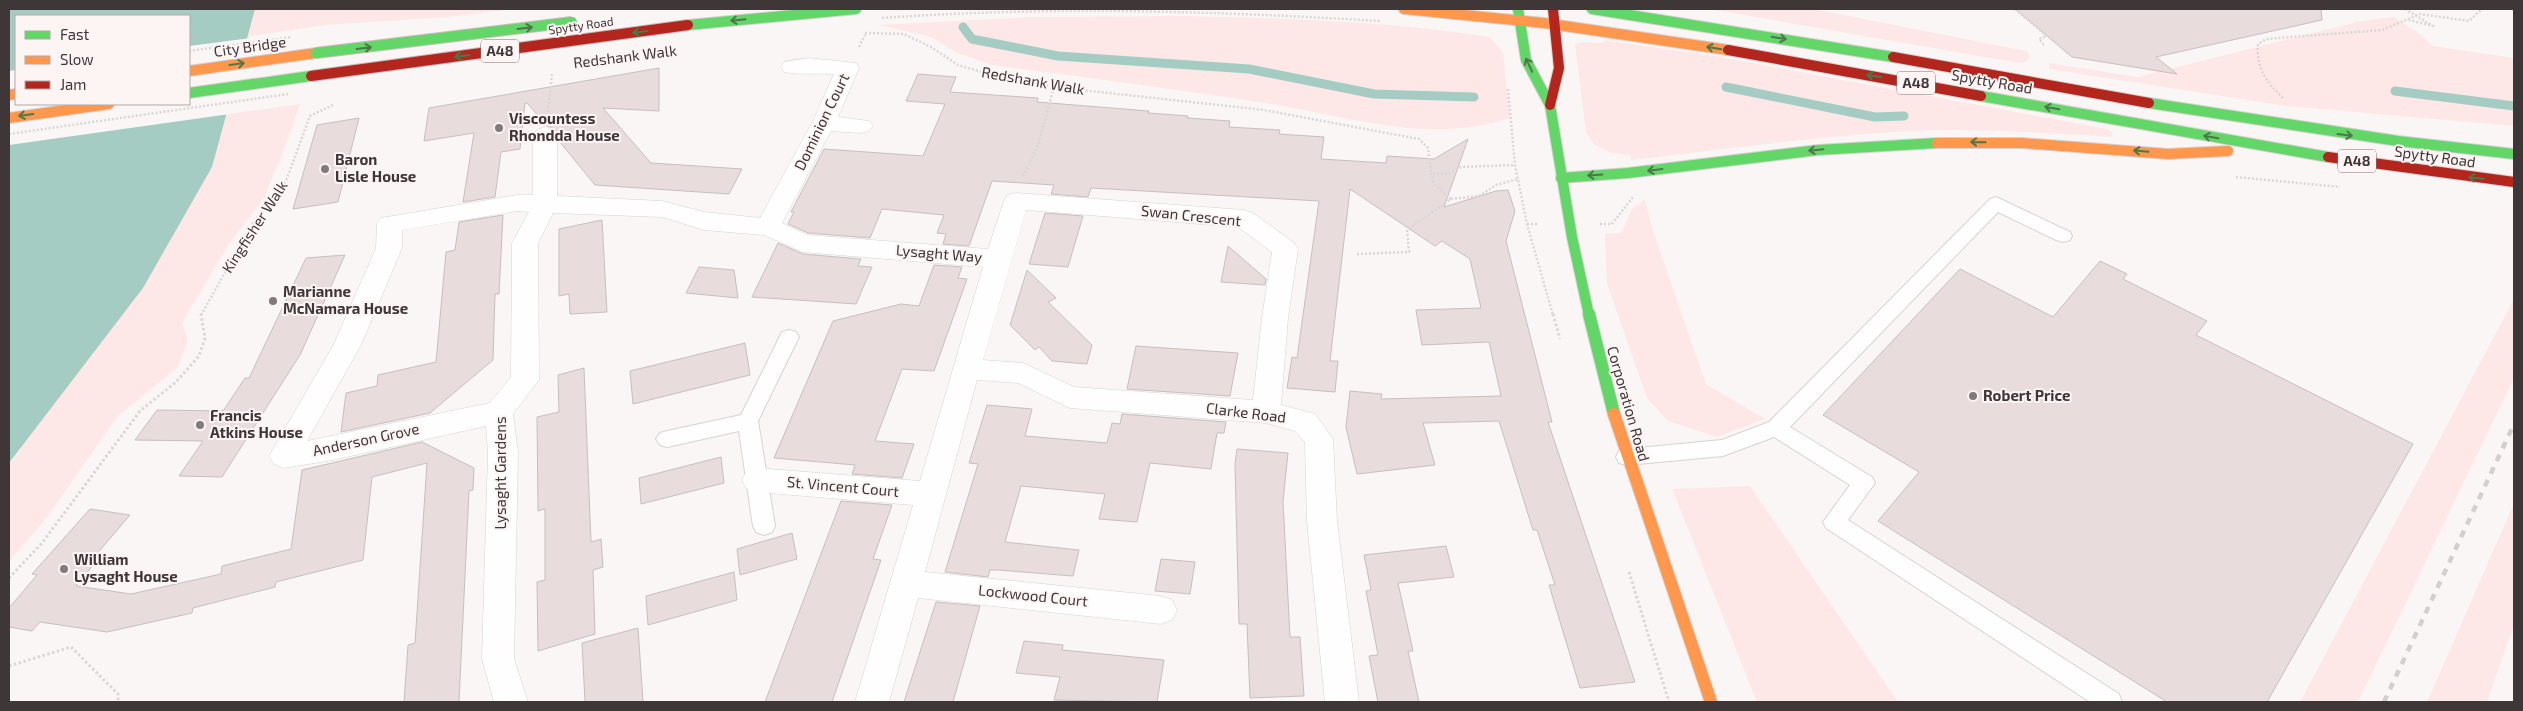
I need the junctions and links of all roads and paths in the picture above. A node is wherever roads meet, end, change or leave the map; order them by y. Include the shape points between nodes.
1 (856, 9) edge
2 (1404, 9) edge
3 (1518, 9) edge
4 (1553, 9) edge
5 (1592, 9) edge
6 (2015, 9) edge
7 (2405, 9) edge
8 (2482, 9) edge
9 (880, 18) dead end
10 (2408, 20) junction
11 (581, 21) dead end
12 (1519, 21) junction
13 (1389, 22) dead end
14 (1555, 25) junction
15 (856, 34) dead end
16 (2044, 45) dead end
17 (552, 66) dead end
18 (792, 67) dead end
19 (190, 71) edge
20 (1508, 79) dead end
21 (1054, 87) junction
22 (190, 93) edge
23 (2285, 100) dead end
24 (343, 101) dead end
25 (102, 105) edge
26 (1550, 106) junction
27 (9, 118) edge
28 (824, 123) junction
29 (861, 126) dead end
30 (545, 135) joint
31 (2277, 148) junction
32 (2514, 154) edge
33 (1515, 165) junction
34 (1431, 173) junction
35 (1561, 178) junction
36 (1518, 179) junction
37 (2514, 182) edge
38 (1637, 192) dead end
39 (1451, 200) junction
40 (1016, 201) junction
41 (545, 204) junction
42 (1543, 224) dead end
43 (1599, 224) dead end
44 (768, 227) junction
45 (2063, 236) dead end
46 (1357, 254) dead end
47 (998, 259) junction
48 (789, 337) dead end
49 (966, 369) junction
50 (499, 412) junction
51 (1266, 412) junction
52 (748, 421) junction
53 (1776, 428) junction
54 (667, 438) dead end
55 (1627, 457) junction
56 (757, 480) junction
57 (929, 494) junction
58 (764, 526) dead end
59 (9, 578) edge
60 (905, 583) junction
61 (1161, 610) dead end
62 (9, 666) edge
63 (118, 702) edge
64 (511, 702) edge
65 (872, 702) edge
66 (1342, 702) edge
67 (1710, 702) edge
68 (2110, 702) edge

1 -> 22 main road, Spytty Road / A48, bridge via 688,25
2 - 12 main road, Spytty Road / A48
3 - 12 main road, Corporation Road
4 - 14 main road, Corporation Road
5 -> 32 main road, Spytty Road / A48 via 1749,32 2304,130
6 - 16 path via 2048,36 2038,39
7 - 10 path via 2433,26
8 - 10 path via 2469,21 2420,14
9 - 13 path via 1037,10 1284,15
10 - 23 path via 2382,30 2266,39 2258,44 2264,80
19 -> 11 main road, City Bridge / A48, bridge
12 - 14 main road, Spytty Road / A48
26 -> 12 main road, Corporation Road via 1526,60
14 - 26 main road, Corporation Road via 1559,68
31 -> 14 main road, Spytty Road / A48 via 1754,54
15 - 21 path, Redshank Walk via 904,34 958,65 1002,78
17 - 30 path
18 - 28 street, Dominion Court via 848,68
20 - 33 path
21 - 34 path, Redshank Walk via 1264,110 1419,139 1428,148
21 - 40 path via 1038,145 1025,168
24 - 59 path, Kingfisher Walk via 310,116 286,181 253,223 201,313 204,338 199,356 176,382 140,411 42,543
25 -> 27 main road
26 - 35 main road, Corporation Road
28 - 29 street
28 - 44 street, Dominion Court
30 - 41 street, Lysaght Gardens
31 -> 35 main road via 2168,154 2022,143 1937,142 1818,150 1634,173
37 -> 31 main road, Spytty Road / A48 via 2438,174
33 - 34 path via 1461,167 1448,174
33 - 36 path
34 - 39 path via 1434,184
35 - 55 main road, Corporation Road via 1596,347
36 - 39 path via 1496,185 1479,196
36 - 42 path via 1527,224
38 - 43 path via 1612,224
39 - 46 path via 1407,230 1409,252
40 - 47 street
40 - 51 street, Swan Crescent via 1244,219 1285,249 1274,318
41 - 44 street, Lysaght Way via 662,209 704,221
41 - 50 street, Lysaght Gardens via 525,243 525,380
41 - 50 street, Anderson Grove via 517,203 390,224 390,248 347,345 284,456 333,449
44 - 47 street, Lysaght Way via 803,243
45 - 53 lane via 1996,203
47 - 49 street, Lysaght Way
48 - 52 lane
49 - 51 street, Clarke Road via 1023,374 1070,397
49 - 57 street, Lysaght Way
50 - 64 street, Lysaght Gardens via 503,452 498,659
51 - 66 street, Clarke Road via 1306,422 1319,439 1322,521
52 - 54 lane
52 - 56 lane
53 - 55 lane via 1723,448
53 - 68 lane via 1864,483 1834,522
55 - 67 main road, Corporation Road
56 - 57 street, St. Vincent Court
56 - 58 lane
57 - 60 street, Lysaght Way
60 - 61 street, Lockwood Court
60 - 65 street, Lysaght Way
62 - 63 path via 71,647 118,694

